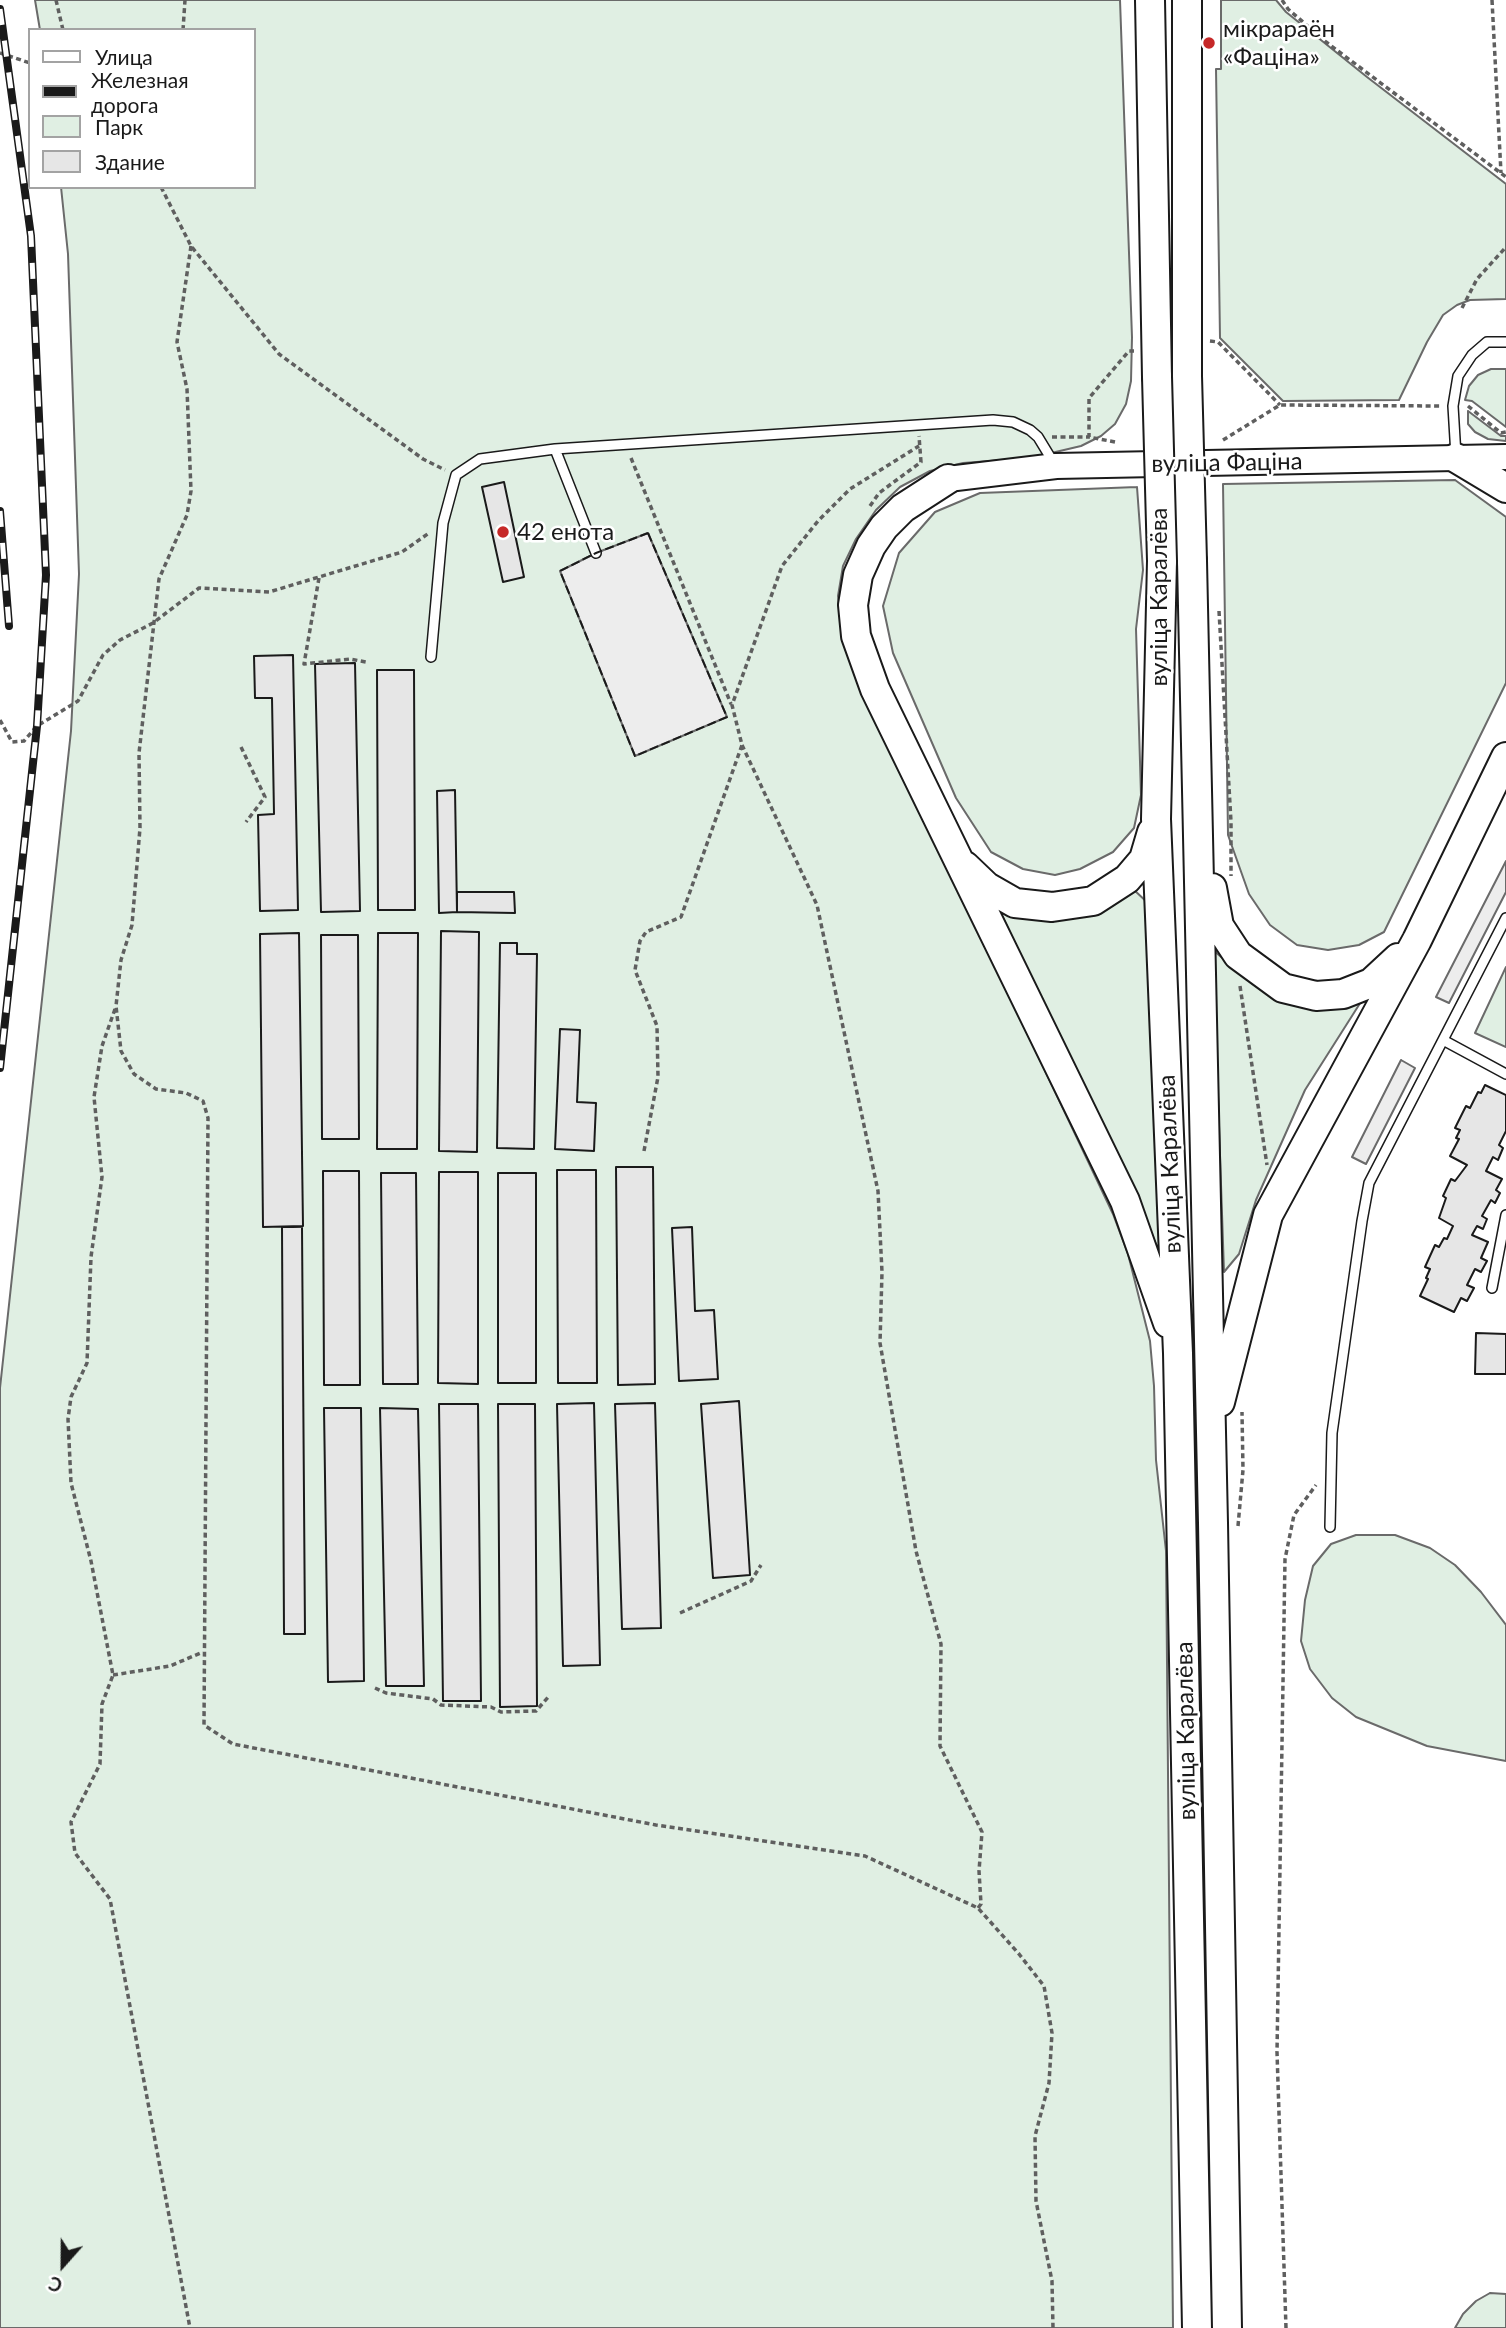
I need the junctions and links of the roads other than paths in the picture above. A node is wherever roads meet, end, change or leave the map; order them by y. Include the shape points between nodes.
1 (1150, 0) edge
2 (1187, 0) edge
3 (1506, 342) edge
4 (555, 449) junction
5 (1506, 457) edge
6 (1457, 458) junction
7 (1056, 466) junction
8 (948, 480) joint
9 (1506, 488) edge
10 (596, 553) dead end
11 (430, 657) dead end
12 (1506, 757) edge
13 (1198, 813) junction
14 (1156, 819) junction
15 (955, 857) junction
16 (1506, 918) edge
17 (1417, 940) junction
18 (1443, 1040) junction
19 (1506, 1074) edge
20 (1506, 1215) edge
21 (1492, 1288) dead end
22 (1178, 1353) junction
23 (1211, 1436) junction
24 (1330, 1527) dead end
25 (1197, 2328) edge
26 (1227, 2328) edge

1 - 14 main road, вуліца Каралёва, bridge via 1162,561
2 - 13 main road, вуліца Каралёва, bridge via 1187,376
3 - 6 lane via 1487,342 1458,376 1452,406
4 - 7 lane via 993,420 1030,430
4 - 10 lane
4 - 11 lane via 480,459 456,475 443,523
5 - 6 main road, вуліца Фаціна
6 - 7 main road, вуліца Фаціна
6 - 9 main road
7 - 8 main road, вуліца Фаціна
8 - 15 main road via 903,508 884,527 858,575 853,605 856,636 875,689
12 - 17 main road
13 - 17 main road via 1219,926 1238,955 1283,988 1317,996 1343,994 1371,983
13 - 23 main road, вуліца Каралёва
14 - 15 main road via 1144,859 1127,879 1093,901 1052,907 1015,903 987,887
14 - 22 main road, вуліца Каралёва
15 - 22 main road via 1125,1201
16 - 18 lane
17 - 23 main road via 1268,1215
18 - 19 lane
18 - 24 lane via 1369,1184 1332,1433
20 - 21 lane
22 - 25 main road, вуліца Каралёва
23 - 26 main road, вуліца Каралёва

